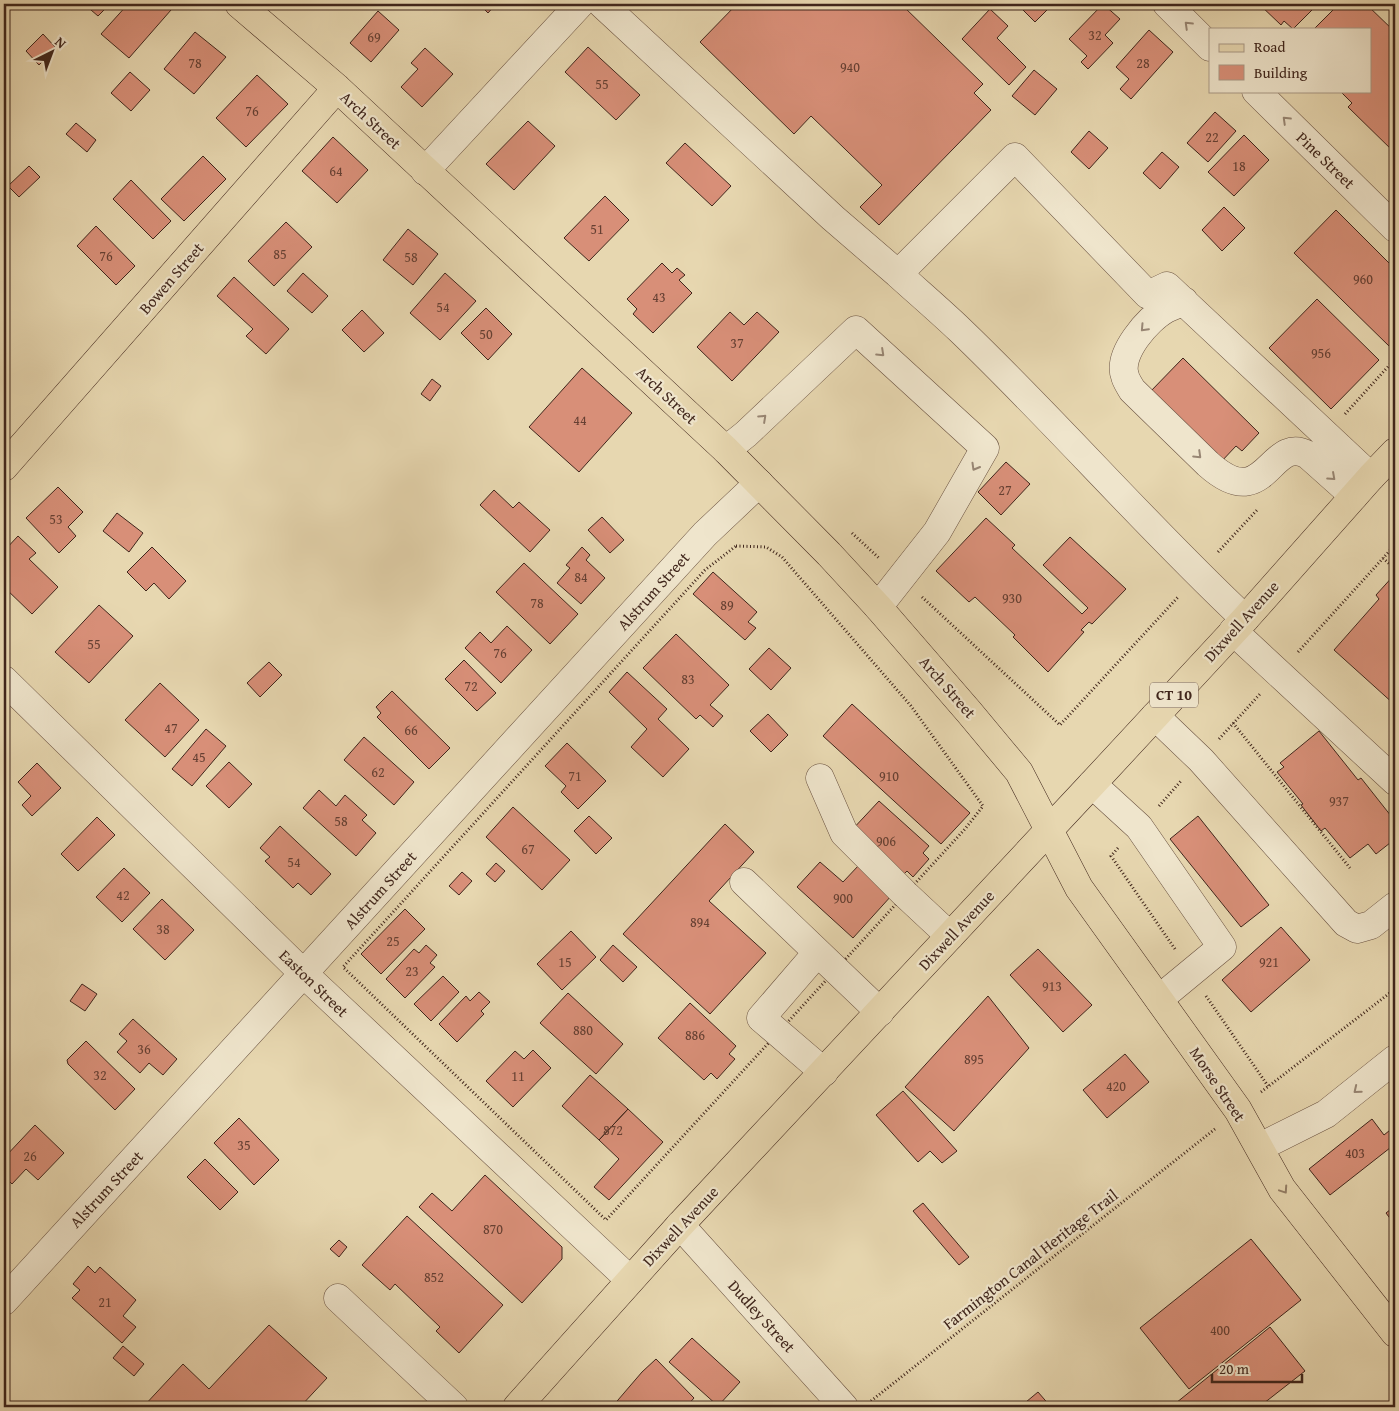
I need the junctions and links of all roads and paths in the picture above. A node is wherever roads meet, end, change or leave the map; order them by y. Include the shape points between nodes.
1 (239, 4) edge
2 (580, 4) edge
3 (602, 4) edge
4 (1167, 4) edge
5 (1209, 46) edge
6 (337, 88) junction
7 (1257, 92) edge
8 (425, 170) junction
9 (1395, 228) edge
10 (898, 274) junction
11 (1184, 301) junction
12 (1395, 359) edge
13 (1326, 436) junction
14 (726, 450) junction
15 (1395, 452) edge
16 (4, 467) edge
17 (760, 483) junction
18 (1362, 486) junction
19 (1262, 504) dead end
20 (852, 532) dead end
21 (1383, 558) dead end
22 (1395, 569) edge
23 (1198, 574) junction
24 (901, 578) junction
25 (878, 607) junction
26 (1239, 625) junction
27 (4, 680) edge
28 (1155, 716) junction
29 (1233, 723) dead end
30 (820, 778) dead end
31 (1395, 781) edge
32 (1092, 784) junction
33 (1050, 829) junction
34 (1350, 868) dead end
35 (744, 882) dead end
36 (905, 894) junction
37 (1395, 906) edge
38 (950, 936) junction
39 (827, 961) junction
40 (304, 974) junction
41 (1395, 989) edge
42 (1159, 999) junction
43 (880, 1012) junction
44 (778, 1033) junction
45 (1395, 1060) edge
46 (824, 1072) junction
47 (1268, 1086) dead end
48 (1203, 1138) dead end
49 (1260, 1147) junction
50 (680, 1225) junction
51 (630, 1280) junction
52 (338, 1298) dead end
53 (4, 1301) edge
54 (1391, 1318) edge
55 (873, 1400) dead end
56 (454, 1407) edge
57 (517, 1407) edge
58 (844, 1407) edge

1 - 6 main road, Arch Street
2 - 8 street
3 - 10 street
5 -> 4 street
6 - 8 main road, Arch Street
6 - 16 main road, Bowen Street
9 -> 7 street, Pine Street
8 - 14 main road, Arch Street
10 - 11 street via 1015,157 1148,295 1167,286
10 - 23 street via 960,330
11 - 13 street
11 -> 18 street via 1153,318 1130,349 1124,375 1132,390 1214,470 1230,480 1244,482 1256,479 1279,457 1299,451
12 - 13 path
13 - 18 street
14 - 17 main road, Arch Street
14 -> 24 street via 856,330 985,448 937,532
15 - 18 main road, Dixwell Avenue / CT 10
17 - 25 main road, Arch Street
17 - 40 street, Alstrum Street via 706,534
18 - 26 main road, Dixwell Avenue / CT 10
19 - 23 path
20 - 24 path
21 - 22 path
23 - 24 path via 1060,725
23 - 26 street
24 - 25 street
25 - 33 main road, Arch Street via 1019,772
26 - 28 main road, Dixwell Avenue / CT 10
26 - 31 street
27 - 40 street, Easton Street
28 - 32 main road, Dixwell Avenue / CT 10
28 - 37 street via 1201,760 1346,923 1357,929 1371,925
29 - 34 path
30 - 36 street via 844,832
32 - 33 main road, Dixwell Avenue / CT 10
32 - 42 street via 1139,827 1222,947
33 - 38 main road, Dixwell Avenue
33 - 42 main road, Morse Street via 1079,888
35 - 39 street
36 - 38 street
36 - 39 path
36 - 44 path via 983,806 910,706 782,557 766,547 736,546 705,570 343,967 606,1220
38 - 43 main road, Dixwell Avenue
39 - 43 street
39 - 44 path
39 - 44 street via 761,1018
40 - 51 street, Easton Street
40 - 53 street, Alstrum Street
41 - 47 path
42 - 49 main road, Morse Street via 1238,1110
43 - 46 main road, Dixwell Avenue
44 - 46 street
45 -> 49 street via 1326,1114
46 - 50 main road, Dixwell Avenue
48 - 55 path, Farmington Canal Heritage Trail
49 -> 54 main road, Morse Street via 1282,1188
50 - 51 main road, Dixwell Avenue
50 - 58 street, Dudley Street
51 - 57 main road, Dixwell Avenue
52 - 56 street

